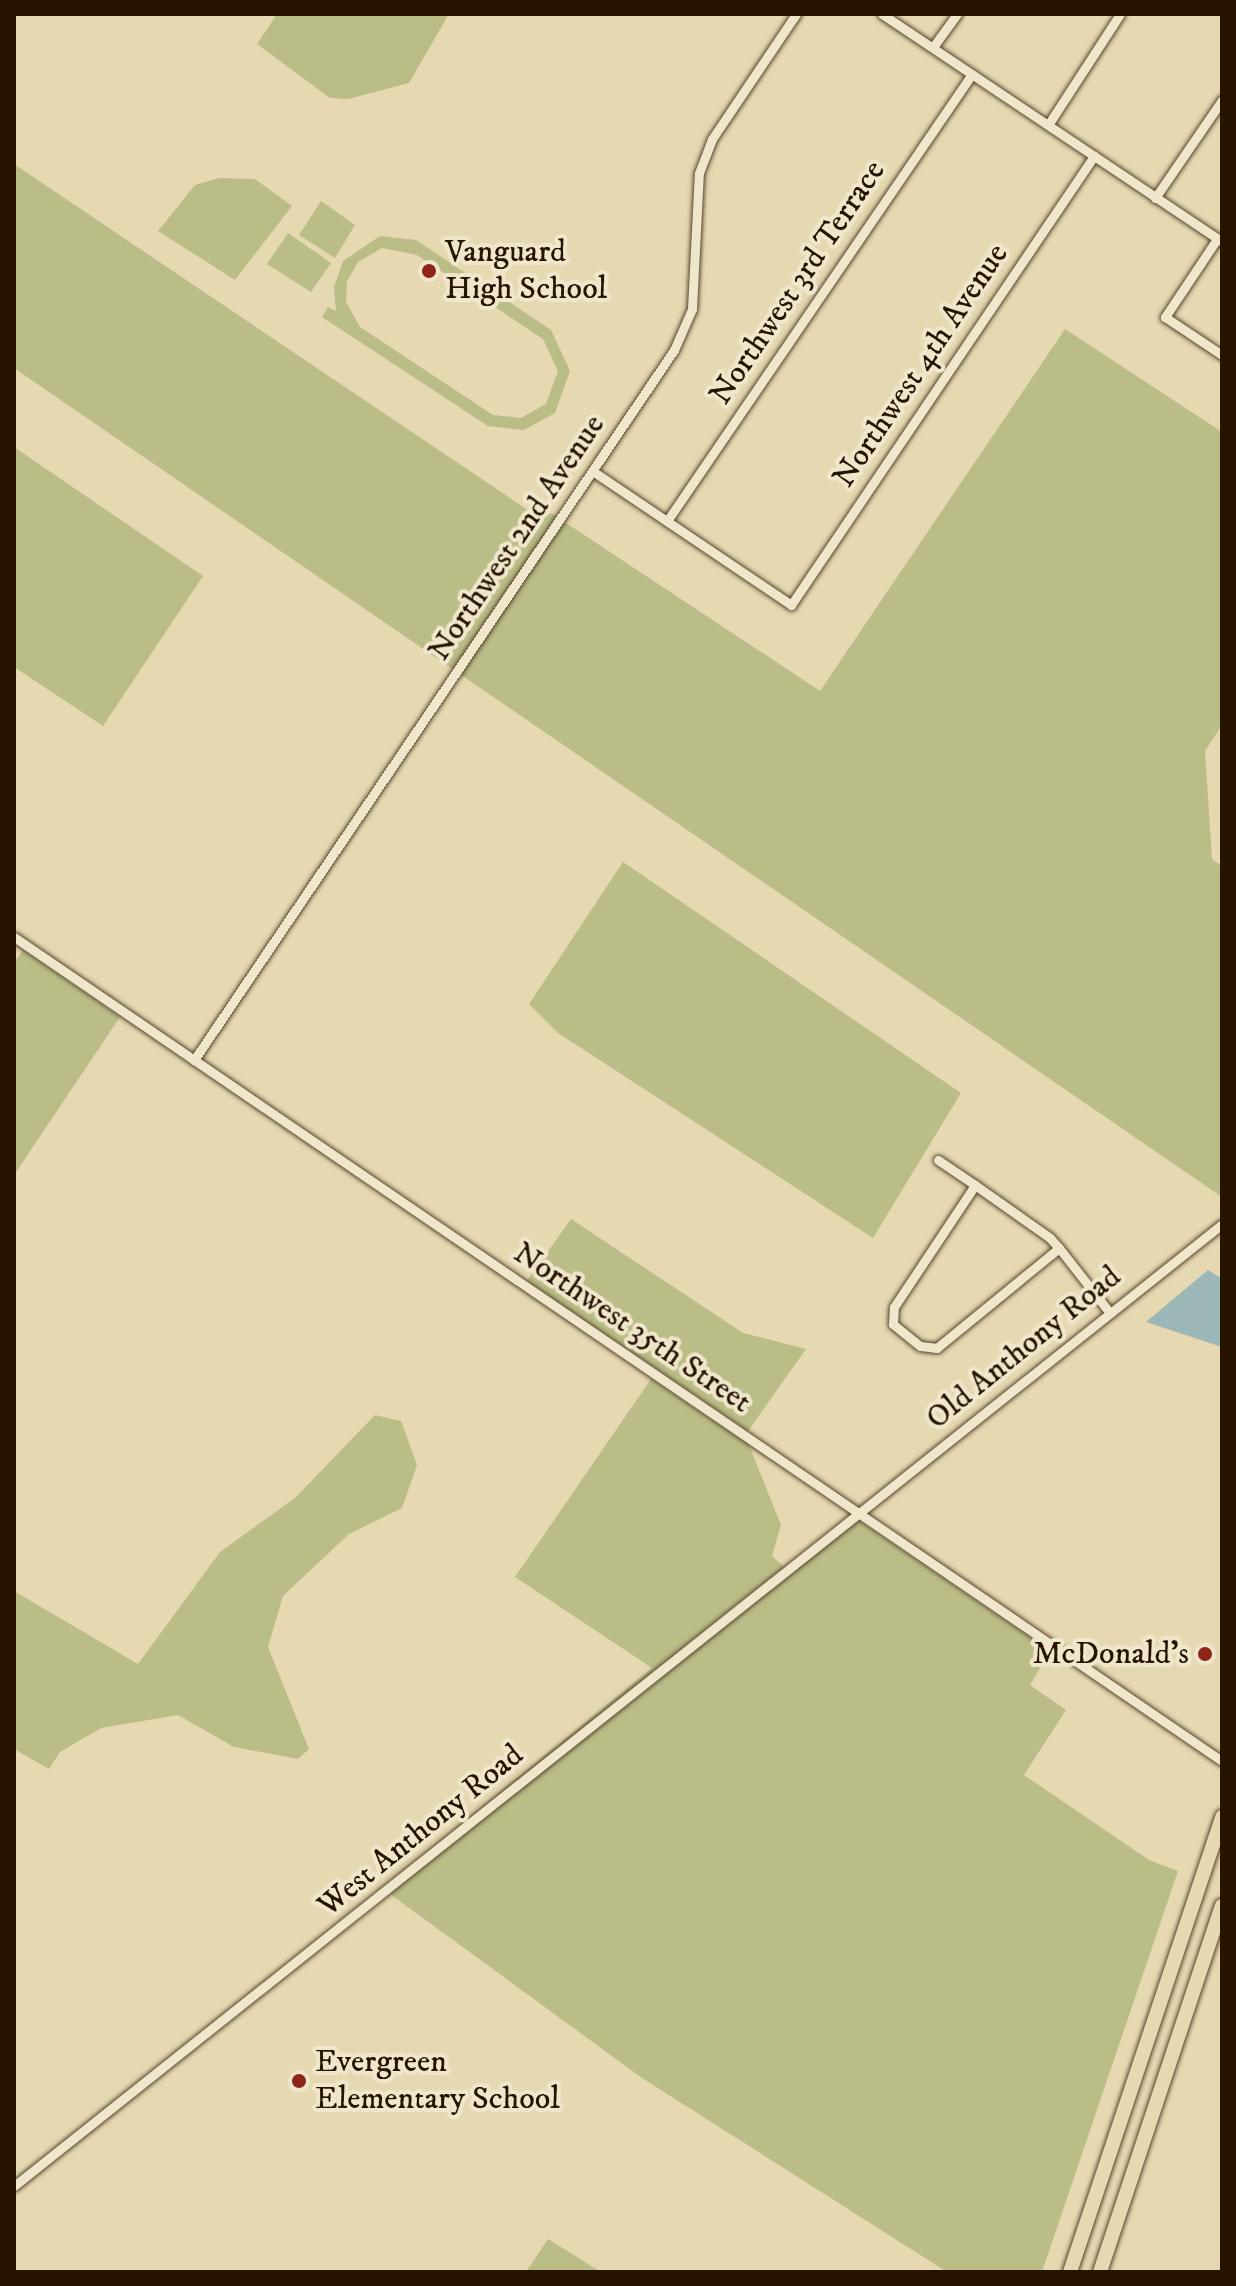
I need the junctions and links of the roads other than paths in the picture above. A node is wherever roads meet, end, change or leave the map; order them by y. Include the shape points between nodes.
1 (796, 14) edge
2 (882, 14) edge
3 (957, 14) edge
4 (1120, 14) edge
5 (933, 47) junction
6 (972, 74) junction
7 (1222, 100) edge
8 (1048, 125) junction
9 (1094, 156) junction
10 (1155, 198) junction
11 (1220, 241) edge
12 (1222, 355) edge
13 (594, 472) junction
14 (667, 521) junction
15 (14, 937) edge
16 (194, 1060) junction
17 (938, 1160) dead end
18 (975, 1185) junction
19 (1222, 1224) edge
20 (1059, 1248) junction
21 (1110, 1313) junction
22 (859, 1513) junction
23 (1222, 1761) edge
24 (1222, 1817) edge
25 (1222, 1906) edge
26 (14, 2186) edge
27 (1096, 2194) junction
28 (1123, 2204) junction
29 (1070, 2272) edge
30 (1100, 2272) edge

1 - 13 street, Northwest 2nd Avenue via 712,139 692,204 692,309 674,350
2 - 5 street
3 - 5 street
4 - 8 street
5 - 6 street
6 - 8 street
6 - 14 street, Northwest 3rd Terrace
7 - 10 street
8 - 9 street
9 - 10 street
9 - 14 street, Northwest 4th Avenue via 791,605
10 - 11 street
11 - 12 street via 1165,317
13 - 14 street
13 - 16 street, Northwest 2nd Avenue
15 - 16 street, Northwest 35th Street
16 - 22 street, Northwest 35th Street
17 - 18 street
18 - 20 street
18 - 20 street via 894,1307 898,1330 937,1348
19 - 21 street, Old Anthony Road
20 - 21 street
21 - 22 street, Old Anthony Road
22 - 23 street, Northwest 35th Street
22 - 26 street, West Anthony Road
24 - 27 highway
25 - 28 highway
27 - 28 highway
27 - 29 highway
28 - 30 highway

